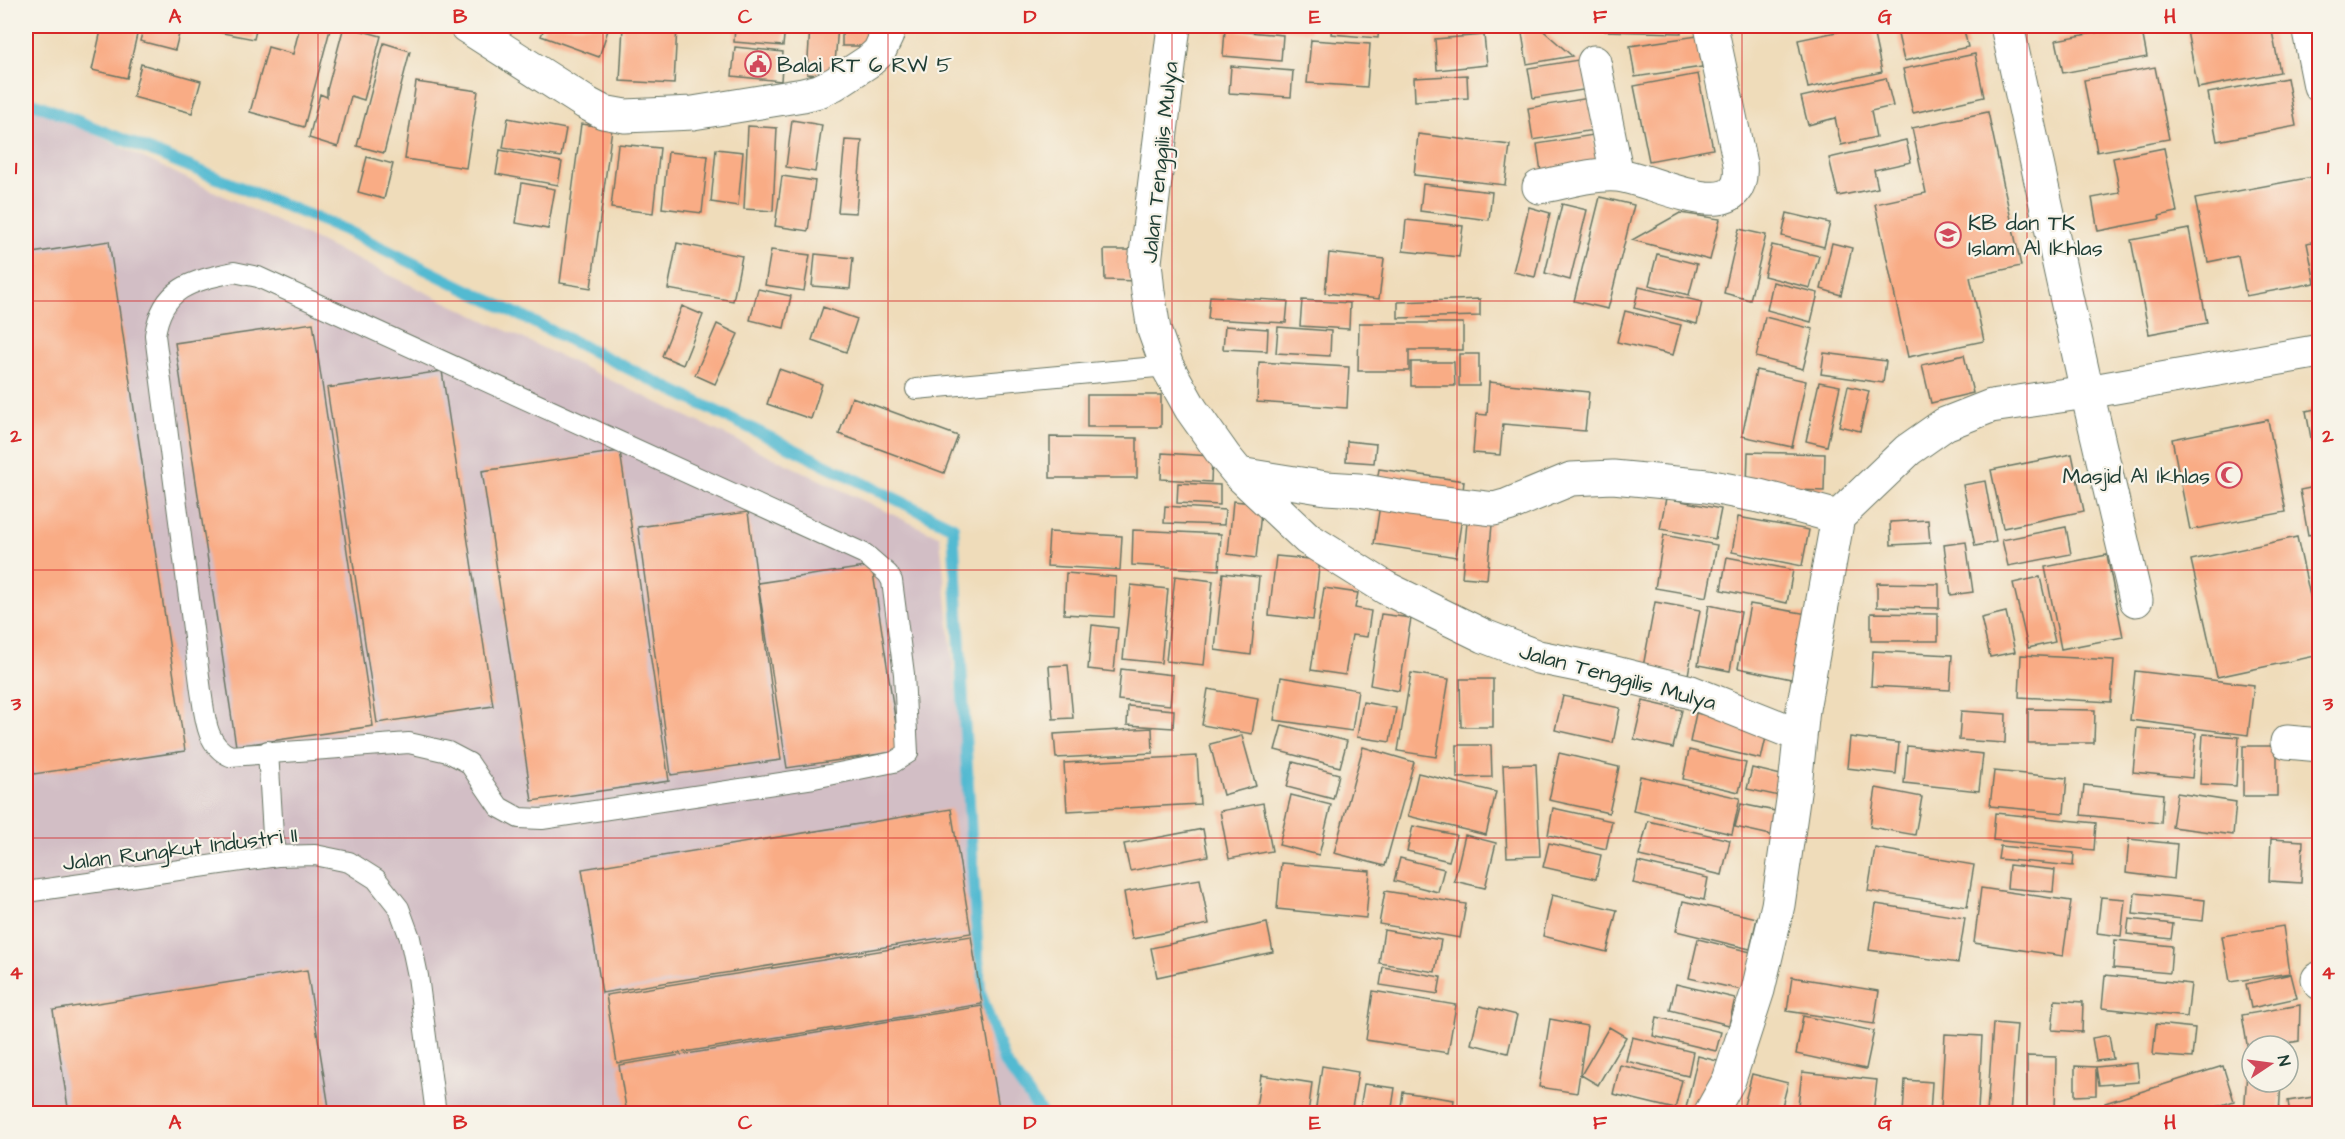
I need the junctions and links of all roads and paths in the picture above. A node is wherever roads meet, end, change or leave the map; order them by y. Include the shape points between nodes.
1 (466, 26) edge
2 (888, 26) edge
3 (1174, 26) edge
4 (1711, 26) edge
5 (2007, 26) edge
6 (2308, 26) edge
7 (1594, 62) dead end
8 (2319, 86) edge
9 (1617, 175) junction
10 (1539, 187) dead end
11 (2319, 351) edge
12 (1167, 366) junction
13 (916, 389) dead end
14 (2087, 392) junction
15 (1239, 474) junction
16 (1838, 517) junction
17 (2136, 600) dead end
18 (1799, 735) junction
19 (2287, 742) dead end
20 (2319, 745) edge
21 (268, 752) junction
22 (277, 856) junction
23 (26, 892) edge
24 (436, 1113) edge
25 (1710, 1113) edge

1 - 2 street via 603,112 625,116 693,112 819,91 879,52
3 - 12 street, Jalan Tenggilis Mulya via 1145,262 1154,330
4 - 9 street via 1740,164 1742,179 1735,192 1711,200
5 - 14 street
6 - 8 street
7 - 9 street
9 - 10 street
11 - 14 street
12 - 13 lane
12 - 15 street, Jalan Tenggilis Mulya via 1191,409
14 - 16 street via 1991,406 1945,424 1908,450
14 - 17 street
15 - 16 street via 1494,509 1571,479 1634,478 1759,496
15 - 18 street, Jalan Tenggilis Mulya via 1308,539 1386,588 1484,636 1538,657 1692,692
16 - 18 street
18 - 25 street via 1778,905 1758,990 1729,1080
19 - 20 street
21 - 21 lane via 230,756 222,752 210,736 201,691 155,335 157,317 169,297 195,280 234,272 258,277 856,550 892,581 909,746 906,756 894,762 542,819 519,818 499,807 469,763 448,752 409,742
21 - 22 lane
22 - 23 lane, Jalan Rungkut Industri II
22 - 24 lane, Jalan Rungkut Industri II via 315,855 349,862 376,879 399,908 418,976

